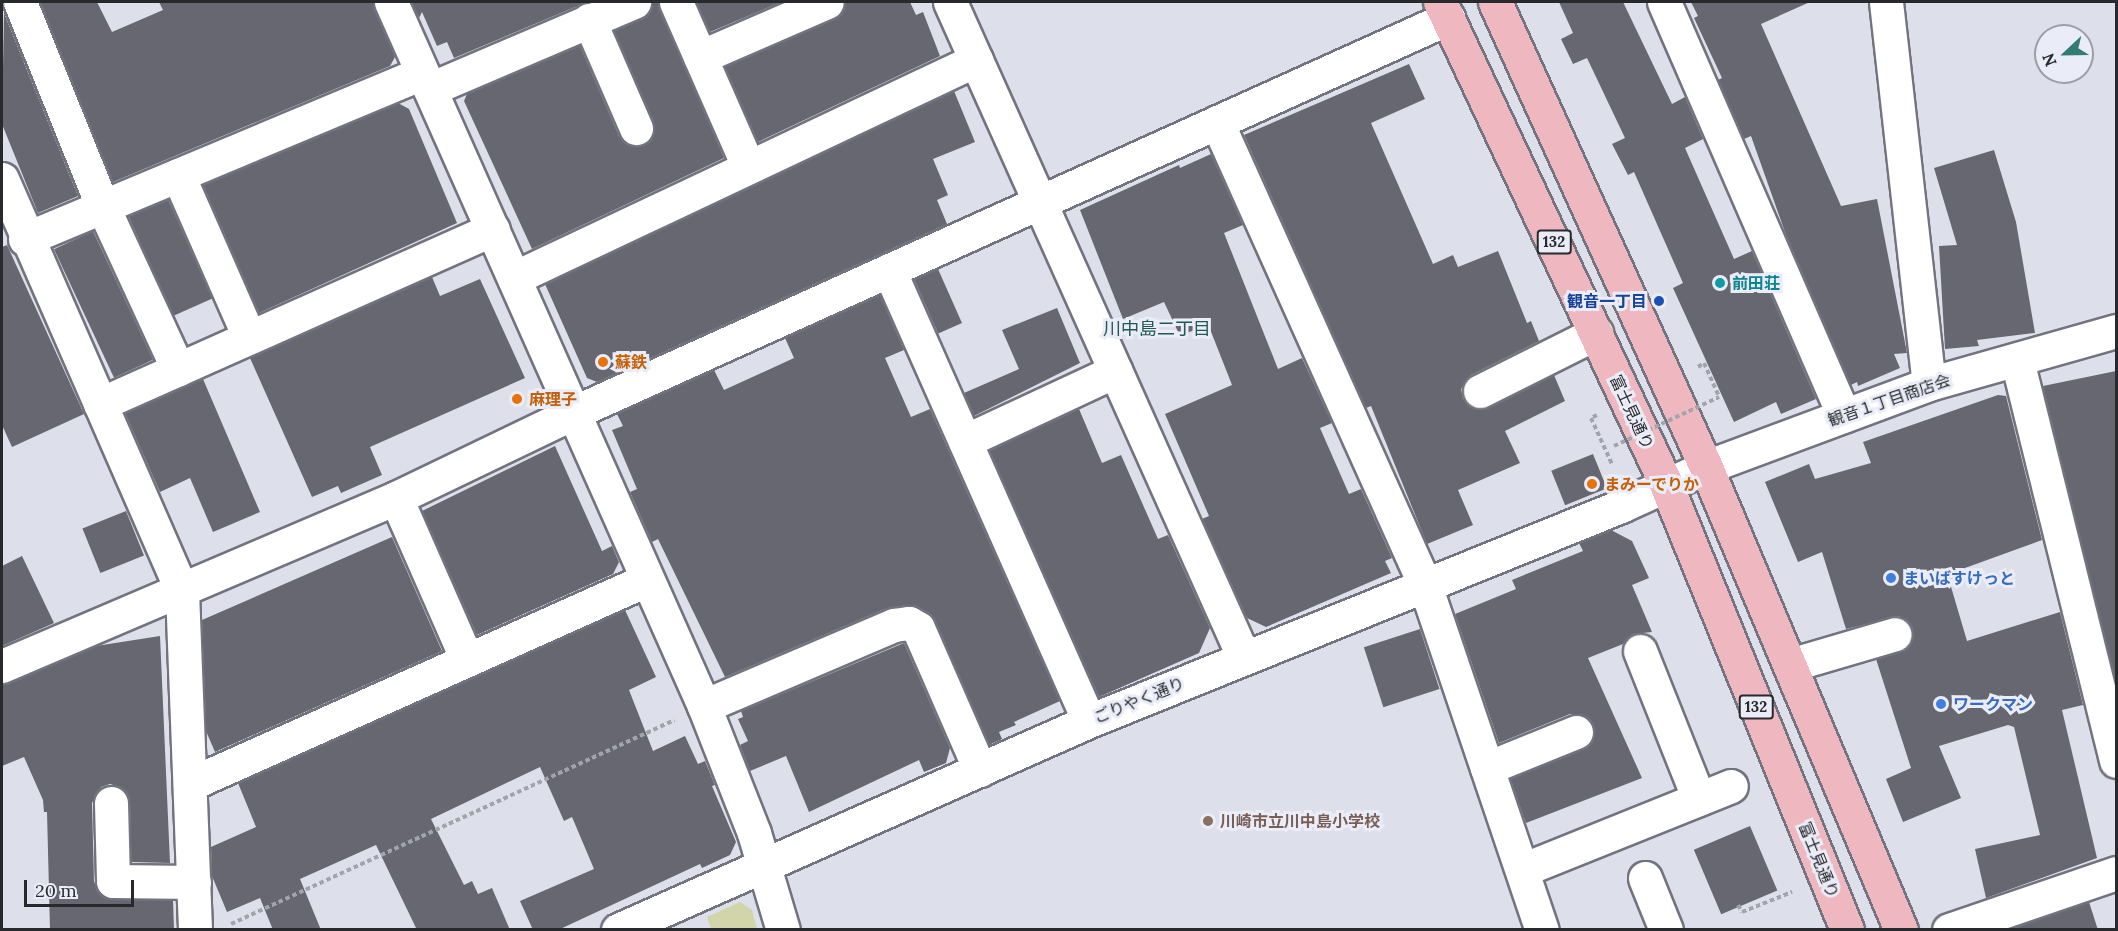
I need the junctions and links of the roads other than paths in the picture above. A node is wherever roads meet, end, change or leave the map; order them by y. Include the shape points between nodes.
1 (20, 2) edge
2 (391, 2) edge
3 (634, 2) edge
4 (676, 2) edge
5 (827, 2) edge
6 (950, 2) edge
7 (1495, 2) edge
8 (1664, 2) edge
9 (1886, 2) edge
10 (1444, 10) edge
11 (589, 20) junction
12 (700, 57) junction
13 (976, 60) junction
14 (425, 81) junction
15 (1217, 122) junction
16 (636, 128) dead end
17 (748, 166) junction
18 (178, 175) junction
19 (2, 180) edge
20 (1038, 201) junction
21 (103, 207) junction
22 (493, 229) junction
23 (25, 239) junction
24 (889, 270) junction
25 (514, 278) junction
26 (2116, 331) edge
27 (1596, 333) junction
28 (249, 337) junction
29 (2017, 360) junction
30 (178, 369) junction
31 (1114, 371) junction
32 (1929, 384) junction
33 (1480, 391) dead end
34 (100, 404) junction
35 (575, 412) junction
36 (1844, 416) junction
37 (965, 441) junction
38 (1706, 467) junction
39 (1666, 484) junction
40 (396, 498) junction
41 (646, 580) junction
42 (1425, 585) junction
43 (183, 591) junction
44 (1896, 634) dead end
45 (1640, 651) dead end
46 (1244, 658) junction
47 (467, 660) junction
48 (1790, 665) junction
49 (2, 666) edge
50 (704, 706) junction
51 (1089, 720) junction
52 (1576, 732) dead end
53 (2116, 761) edge
54 (1487, 768) junction
55 (980, 770) junction
56 (190, 784) junction
57 (1731, 786) dead end
58 (1699, 799) junction
59 (111, 803) dead end
60 (765, 864) junction
61 (1522, 870) junction
62 (2116, 873) edge
63 (1645, 878) dead end
64 (194, 882) junction
65 (195, 930) edge
66 (618, 930) edge
67 (783, 930) edge
68 (1542, 930) edge
69 (1666, 930) edge
70 (1847, 930) edge
71 (1901, 930) edge
72 (1949, 930) edge

1 - 21 street
2 - 14 street
3 - 11 street
4 - 12 street
5 - 12 street
6 - 13 street
7 - 38 highway, 132
8 - 36 street
9 - 32 street
10 - 15 street
10 - 27 highway, 富士見通り / 132
11 - 14 street
11 - 16 street
12 - 17 street
13 - 17 street
13 - 20 street
14 - 18 street
14 - 22 street
15 - 20 street
15 - 42 street
17 - 25 street
18 - 21 street
18 - 28 street
19 - 23 street
20 - 24 street
20 - 31 street
21 - 23 street
21 - 30 street
22 - 25 street
22 - 28 street
23 - 34 street
24 - 35 street
24 - 37 street
25 - 35 street
26 - 29 street, 観音１丁目商店会
27 - 33 street
27 - 39 highway, 富士見通り / 132
28 - 30 street
29 - 32 street, 観音１丁目商店会
29 - 53 street
30 - 34 street
31 - 37 street
31 - 46 street
32 - 36 street, 観音１丁目商店会
34 - 43 street
35 - 40 street
35 - 41 street
36 - 38 street, 観音１丁目商店会
37 - 51 street
38 - 39 street, 観音１丁目商店会
38 - 48 highway, 132
39 - 42 street, ごりやく通り
39 - 70 highway, 富士見通り / 132
40 - 43 street
40 - 47 street
41 - 47 street
41 - 50 street
42 - 46 street, ごりやく通り
42 - 54 street
43 - 49 street
43 - 56 street
44 - 48 street
45 - 58 street
46 - 51 street, ごりやく通り
47 - 56 street
48 - 71 highway, 132
50 - 55 street via 894,625 909,623 918,628
50 - 60 street
51 - 55 street, ごりやく通り
52 - 54 street
54 - 61 street
55 - 60 street, ごりやく通り
56 - 64 street
57 - 58 street
58 - 61 street
59 - 64 street via 113,881
60 - 66 street, ごりやく通り
60 - 67 street
61 - 68 street
62 - 72 street
63 - 69 street
64 - 65 street

